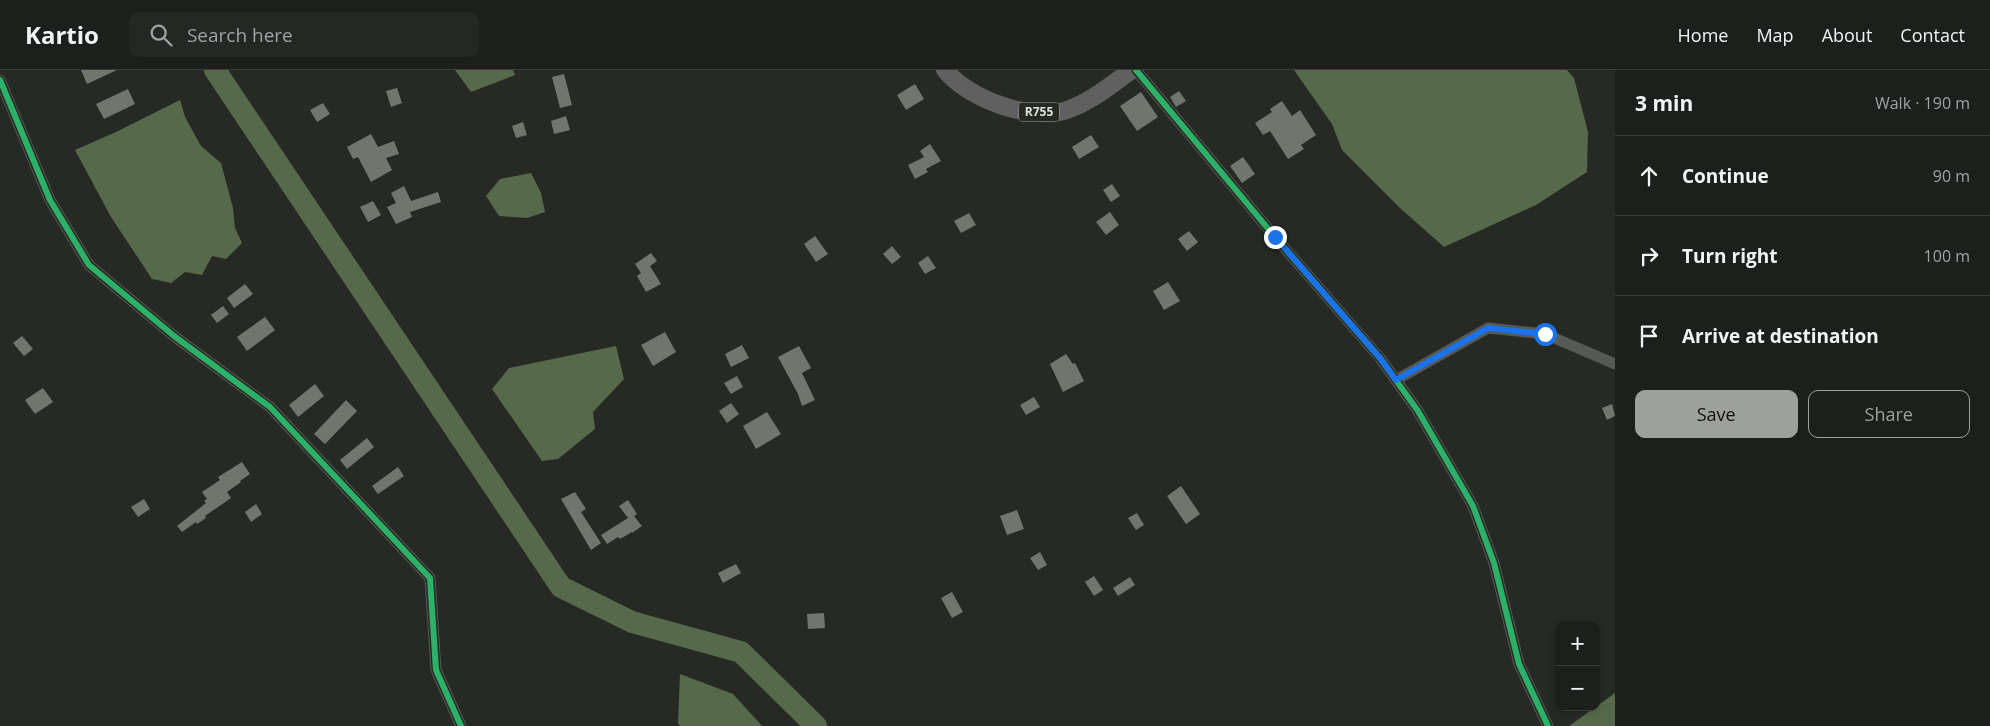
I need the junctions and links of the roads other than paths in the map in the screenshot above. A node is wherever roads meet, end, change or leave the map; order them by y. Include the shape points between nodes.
1 (945, 70) edge
2 (1132, 70) edge
3 (1136, 70) edge
4 (0, 80) edge
5 (1615, 364) edge
6 (1396, 380) junction
7 (461, 726) edge
8 (1548, 726) edge

1 - 2 main road, R755 via 952,79 975,94 1002,107 1046,114 1066,111 1084,103
3 - 6 street
4 - 7 street via 50,200 89,265 174,336 270,407 430,578 436,670
5 - 6 street via 1545,334 1488,328
6 - 8 street via 1418,411 1473,506 1494,562 1519,664

